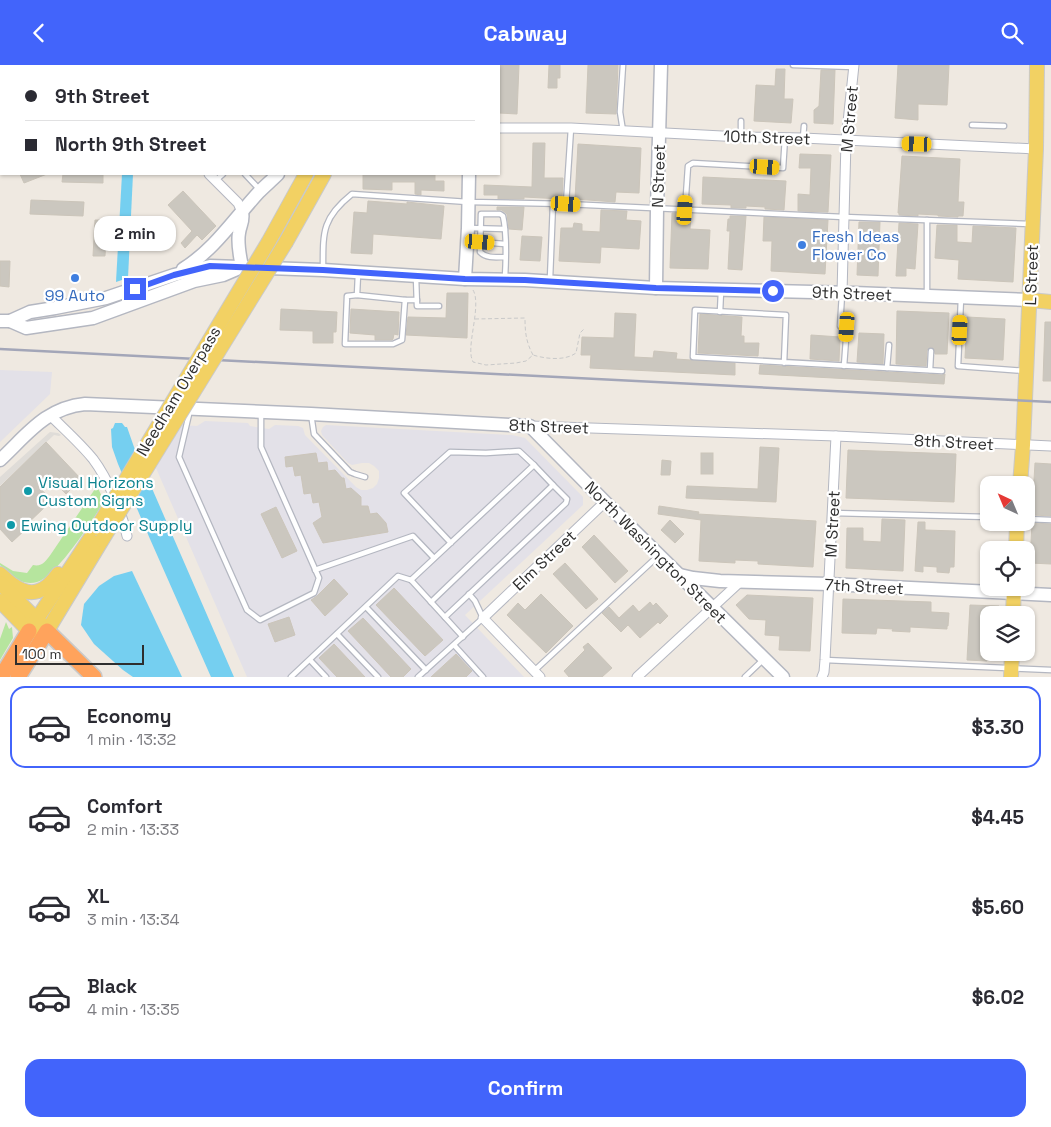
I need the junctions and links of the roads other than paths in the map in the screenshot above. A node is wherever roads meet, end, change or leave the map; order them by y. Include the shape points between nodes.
1 (623, 65) edge
2 (661, 65) edge
3 (793, 65) edge
4 (1038, 65) edge
5 (854, 66) edge
6 (741, 121) dead end
7 (972, 125) dead end
8 (804, 126) dead end
9 (1004, 126) dead end
10 (500, 128) edge
11 (571, 128) junction
12 (623, 131) junction
13 (659, 133) junction
14 (741, 137) junction
15 (785, 138) junction
16 (804, 138) junction
17 (846, 141) junction
18 (1036, 149) junction
19 (246, 175) edge
20 (277, 175) edge
21 (305, 175) edge
22 (323, 175) edge
23 (329, 175) edge
24 (469, 175) edge
25 (212, 177) edge
26 (260, 191) junction
27 (468, 201) junction
28 (553, 203) junction
29 (566, 204) junction
30 (307, 205) junction
31 (657, 208) junction
32 (685, 210) junction
33 (242, 212) junction
34 (844, 217) junction
35 (927, 220) junction
36 (1033, 224) junction
37 (474, 228) junction
38 (505, 229) junction
39 (480, 242) junction
40 (505, 244) junction
41 (505, 257) junction
42 (242, 267) junction
43 (323, 270) junction
44 (358, 272) junction
45 (174, 275) junction
46 (416, 276) junction
47 (465, 279) junction
48 (505, 279) junction
49 (550, 281) junction
50 (656, 288) junction
51 (721, 289) junction
52 (842, 293) junction
53 (357, 295) junction
54 (927, 296) junction
55 (961, 297) junction
56 (417, 299) junction
57 (404, 300) junction
58 (1030, 300) junction
59 (1051, 301) edge
60 (438, 306) dead end
61 (720, 312) junction
62 (5, 321) edge
63 (889, 345) dead end
64 (931, 351) dead end
65 (784, 363) junction
66 (844, 366) junction
67 (887, 368) junction
68 (930, 370) junction
69 (942, 371) dead end
70 (1026, 371) junction
71 (191, 408) junction
72 (261, 412) junction
73 (311, 414) junction
74 (50, 415) junction
75 (530, 426) junction
76 (836, 437) junction
77 (1023, 445) junction
78 (1051, 446) edge
79 (0, 460) edge
80 (534, 465) junction
81 (1021, 476) edge
82 (366, 477) dead end
83 (553, 485) junction
84 (605, 502) junction
85 (833, 513) junction
86 (980, 517) edge
87 (1035, 519) edge
88 (1051, 520) edge
89 (99, 534) junction
90 (127, 537) dead end
91 (451, 543) junction
92 (659, 555) junction
93 (434, 558) junction
94 (73, 564) junction
95 (315, 569) junction
96 (0, 574) edge
97 (678, 574) junction
98 (411, 581) junction
99 (741, 581) junction
100 (0, 583) edge
101 (829, 584) junction
102 (980, 589) edge
103 (1035, 593) edge
104 (469, 595) junction
105 (1051, 595) edge
106 (0, 601) edge
107 (431, 602) junction
108 (366, 607) junction
109 (713, 608) junction
110 (445, 617) junction
111 (483, 618) junction
112 (38, 627) junction
113 (337, 634) junction
114 (463, 637) junction
115 (454, 645) junction
116 (764, 659) junction
117 (310, 660) junction
118 (825, 660) junction
119 (426, 670) junction
120 (1051, 670) edge
121 (1011, 673) edge
122 (537, 674) edge
123 (824, 675) edge
124 (0, 677) edge
125 (18, 677) edge
126 (94, 677) edge
127 (291, 677) edge
128 (326, 677) edge
129 (378, 677) edge
130 (418, 677) edge
131 (483, 677) edge
132 (638, 677) edge
133 (745, 677) edge
134 (783, 677) edge

1 - 12 lane via 620,112
2 - 13 street, N Street
3 - 5 lane
4 - 18 main road, L Street
5 - 17 street, M Street
6 - 14 lane
7 - 9 lane
8 - 16 lane
10 - 11 street, 10th Street
11 - 12 street, 10th Street
11 - 29 lane
12 - 13 street, 10th Street
13 - 14 street, 10th Street
13 - 31 street, N Street
14 - 15 street, 10th Street
15 - 16 street, 10th Street
15 - 32 lane via 783,169 690,164
16 - 17 street, 10th Street
17 - 18 street, 10th Street
17 - 34 street, M Street
18 - 36 main road, L Street
19 - 26 lane
20 - 26 street
21 - 89 main road, Needham Overpass, bridge
22 - 30 main road, Needham Overpass
23 - 30 main road
24 - 27 street
25 - 33 street via 238,203
26 - 33 street
27 - 28 lane
27 - 37 street
27 - 43 lane via 352,194 331,216 324,229
28 - 29 lane
28 - 49 lane
29 - 31 lane
30 - 89 main road, Needham Overpass, bridge
31 - 32 lane
31 - 50 street, N Street
32 - 34 lane
33 - 42 street via 238,243
33 - 45 street via 199,257
34 - 35 lane
34 - 52 street, M Street
35 - 36 lane
35 - 54 lane
36 - 58 main road, L Street
37 - 38 lane
37 - 38 lane via 481,214 500,214
37 - 39 lane
37 - 47 street
38 - 40 lane
39 - 40 lane
39 - 41 lane via 483,255
40 - 41 lane
41 - 48 lane
42 - 43 street, 9th Street
42 - 45 street, 9th Street via 210,266
42 - 62 street via 93,318 26,328
43 - 44 street, 9th Street
44 - 46 street, 9th Street
44 - 53 lane
45 - 62 street via 106,298 30,312
46 - 47 street, 9th Street
46 - 56 lane
47 - 48 street, 9th Street
48 - 49 street, 9th Street
49 - 50 street, 9th Street
50 - 51 street, 9th Street
51 - 52 street, 9th Street
51 - 61 lane
52 - 54 street, 9th Street
52 - 66 lane via 840,326 847,327
53 - 57 lane
53 - 57 lane via 347,296 345,344 393,344 402,341
54 - 55 street, 9th Street
55 - 58 street, 9th Street
55 - 70 lane via 958,366
56 - 57 lane
56 - 60 lane via 417,306
58 - 59 main road, 9th Street
58 - 70 main road, L Street
61 - 65 lane via 786,315
61 - 65 lane via 695,310 693,357
63 - 67 lane
64 - 68 lane
65 - 66 lane
66 - 67 lane
67 - 68 lane
68 - 69 lane
70 - 77 main road, L Street
71 - 72 street, 8th Street
71 - 74 street, 8th Street via 84,404 65,407
71 - 95 lane via 179,457 247,610 260,620 314,593 319,578
72 - 73 street, 8th Street
72 - 95 lane via 261,447
73 - 75 street, 8th Street
73 - 82 lane via 314,434 350,471
74 - 79 street, 8th Street
74 - 90 street via 99,468 124,522
75 - 76 street, 8th Street
75 - 84 street, North Washington Street
76 - 77 street, 8th Street
76 - 85 street, M Street
77 - 78 street, 8th Street
77 - 81 main road, L Street
80 - 83 lane
80 - 91 lane
80 - 91 lane via 519,451 450,452 404,493
83 - 104 lane via 567,499 566,503
83 - 107 lane
84 - 92 street, North Washington Street
84 - 111 street, Elm Street
85 - 86 lane
85 - 101 street, M Street
87 - 88 lane
89 - 94 main road, Needham Overpass
89 - 112 main road, Needham Overpass
91 - 93 lane
92 - 97 street, North Washington Street
92 - 122 lane
93 - 95 lane via 413,536
93 - 98 lane
94 - 96 main road via 60,570 48,586 36,591 24,591
94 - 112 main road, Needham Overpass
97 - 99 street, 7th Street
97 - 109 street, North Washington Street
98 - 107 lane
98 - 108 lane via 398,576
99 - 101 street, 7th Street
99 - 109 street
100 - 112 main road
101 - 102 street, 7th Street
101 - 118 street, M Street
103 - 105 street, 7th Street
104 - 110 lane
104 - 111 lane via 476,601
106 - 112 main road
107 - 110 lane
108 - 113 lane
108 - 119 lane
109 - 116 street, North Washington Street
109 - 132 street
110 - 114 lane
111 - 114 lane
111 - 122 street
112 - 124 highway
112 - 125 highway
112 - 126 highway
113 - 117 lane
113 - 129 lane
114 - 115 lane
115 - 119 lane
115 - 131 lane
116 - 133 lane
116 - 134 street, North Washington Street
117 - 127 lane
117 - 128 lane
118 - 121 lane
118 - 123 street, M Street
119 - 130 lane
120 - 121 lane

